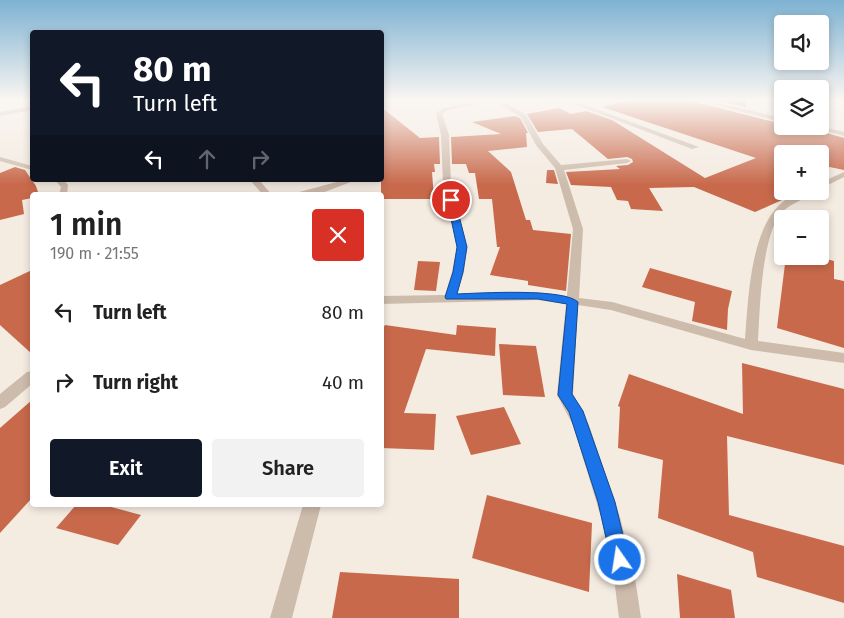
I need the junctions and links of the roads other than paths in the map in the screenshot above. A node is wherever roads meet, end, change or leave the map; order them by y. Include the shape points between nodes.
1 (443, 128) edge
2 (530, 128) edge
3 (643, 128) edge
4 (829, 130) edge
5 (844, 134) edge
6 (696, 147) dead end
7 (0, 158) edge
8 (627, 162) dead end
9 (30, 167) edge
10 (559, 168) junction
11 (844, 174) edge
12 (256, 182) edge
13 (346, 182) edge
14 (829, 182) edge
15 (265, 192) edge
16 (310, 192) edge
17 (793, 200) edge
18 (450, 297) junction
19 (384, 300) edge
20 (573, 302) junction
21 (751, 345) junction
22 (843, 361) edge
23 (30, 378) edge
24 (0, 403) edge
25 (311, 507) edge
26 (281, 618) edge
27 (630, 618) edge

1 - 18 street via 447,184 462,247
2 - 10 street via 540,146
3 - 6 street
4 - 5 street
7 - 9 street
8 - 10 street
10 - 20 street via 578,229
11 - 14 street
12 - 15 street
13 - 16 street
17 - 21 street via 776,212 768,227 757,277
18 - 19 street
18 - 20 street via 538,296
20 - 21 street via 612,306
20 - 27 street via 565,395 576,411 607,502 629,598
21 - 22 street
23 - 24 street
25 - 26 street

